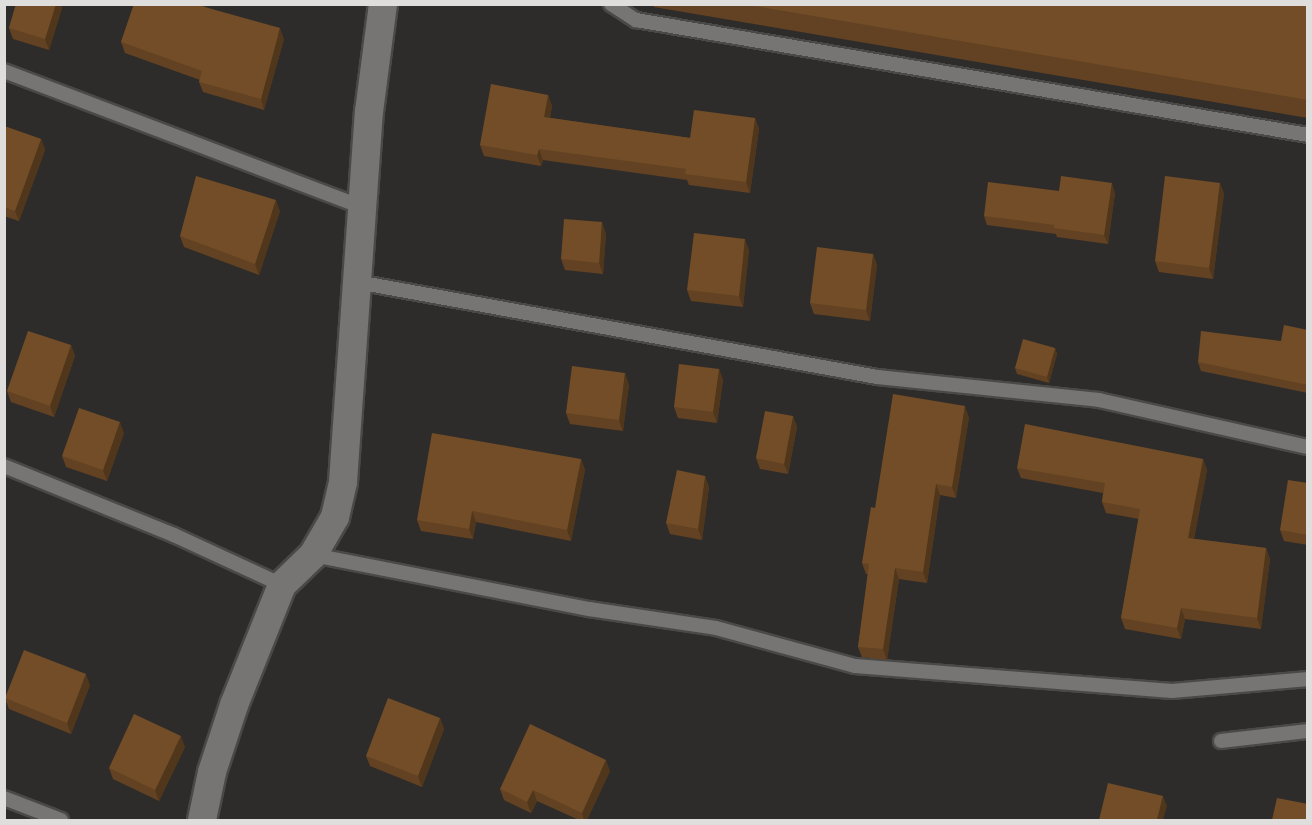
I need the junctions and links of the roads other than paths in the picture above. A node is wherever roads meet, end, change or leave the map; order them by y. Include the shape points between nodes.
1 (383, 4) edge
2 (610, 4) edge
3 (4, 71) edge
4 (1308, 135) edge
5 (362, 207) junction
6 (357, 282) junction
7 (1308, 447) edge
8 (4, 466) edge
9 (313, 555) junction
10 (282, 585) junction
11 (1308, 679) edge
12 (1308, 731) edge
13 (1221, 741) dead end
14 (4, 798) edge
15 (61, 820) edge
16 (202, 820) edge

1 - 5 street
2 - 4 lane via 636,21
3 - 5 lane
5 - 6 street
6 - 7 lane via 877,377 1099,400
6 - 9 street via 343,482 335,517
8 - 10 lane via 174,535
9 - 10 street
9 - 11 lane via 589,609 716,628 855,666 1172,691
10 - 16 street via 226,727
12 - 13 lane
14 - 15 lane

